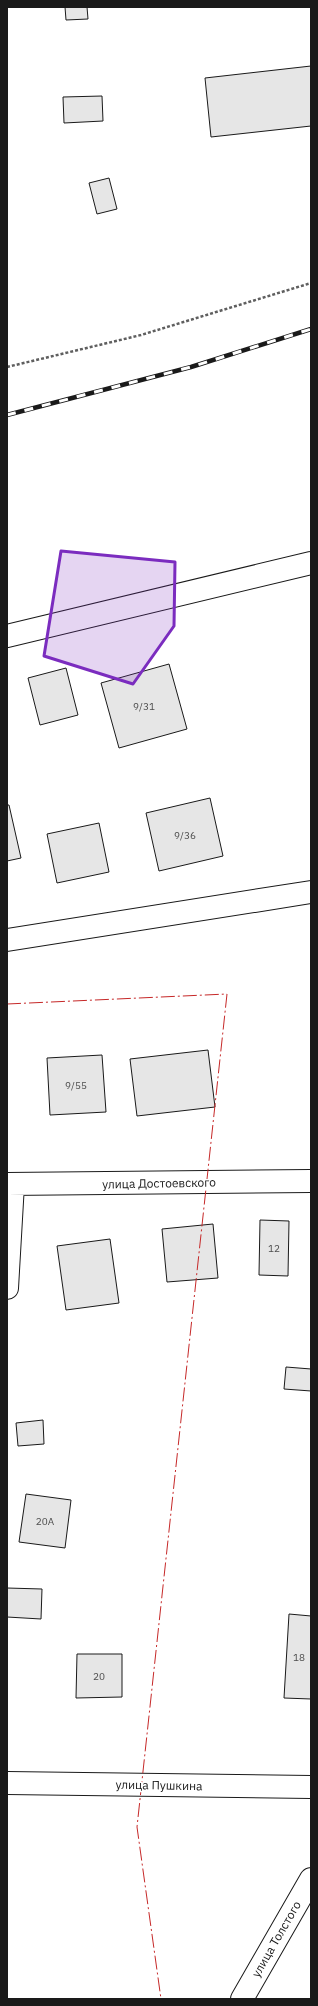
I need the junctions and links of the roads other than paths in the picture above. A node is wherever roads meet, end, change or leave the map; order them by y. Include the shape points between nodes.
1 (311, 563) edge
2 (7, 636) edge
3 (311, 892) edge
4 (7, 940) edge
5 (311, 1181) edge
6 (10, 1184) edge
7 (7, 1288) edge
8 (7, 1783) edge
9 (311, 1787) edge
10 (311, 1879) edge
11 (242, 1999) edge

1 - 2 street
3 - 4 street
5 - 6 street, улица Достоевского
6 - 7 street
8 - 9 street, улица Пушкина
10 - 11 street, улица Толстого

